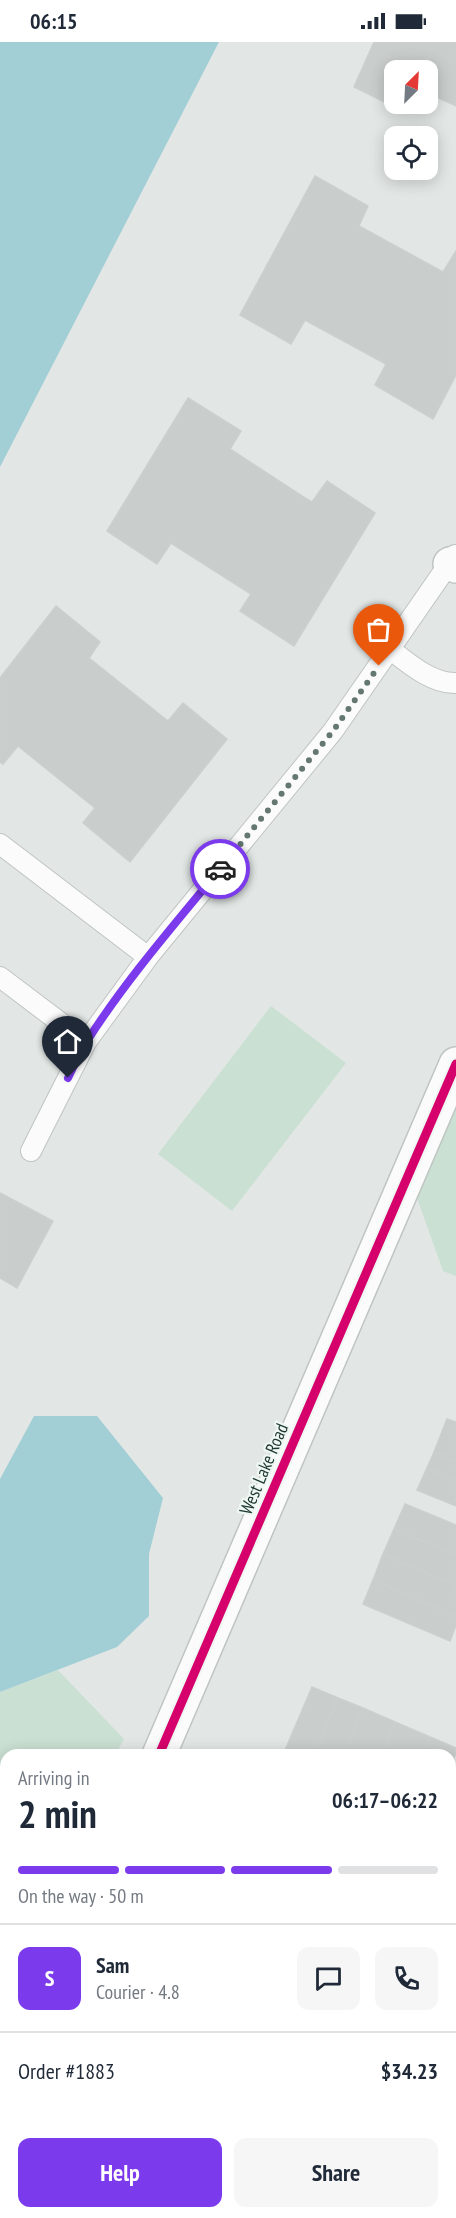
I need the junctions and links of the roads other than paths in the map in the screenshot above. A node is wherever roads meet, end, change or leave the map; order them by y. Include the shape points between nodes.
1 (454, 561) edge
2 (390, 650) junction
3 (456, 683) edge
4 (0, 844) edge
5 (148, 957) junction
6 (0, 977) edge
7 (86, 1042) junction
8 (456, 1064) edge
9 (31, 1151) dead end
10 (162, 1749) edge

1 - 2 lane
2 - 3 lane via 420,671
2 - 5 lane via 333,731
4 - 5 lane
5 - 7 lane
6 - 7 lane
7 - 9 lane
8 - 10 street, West Lake Road

